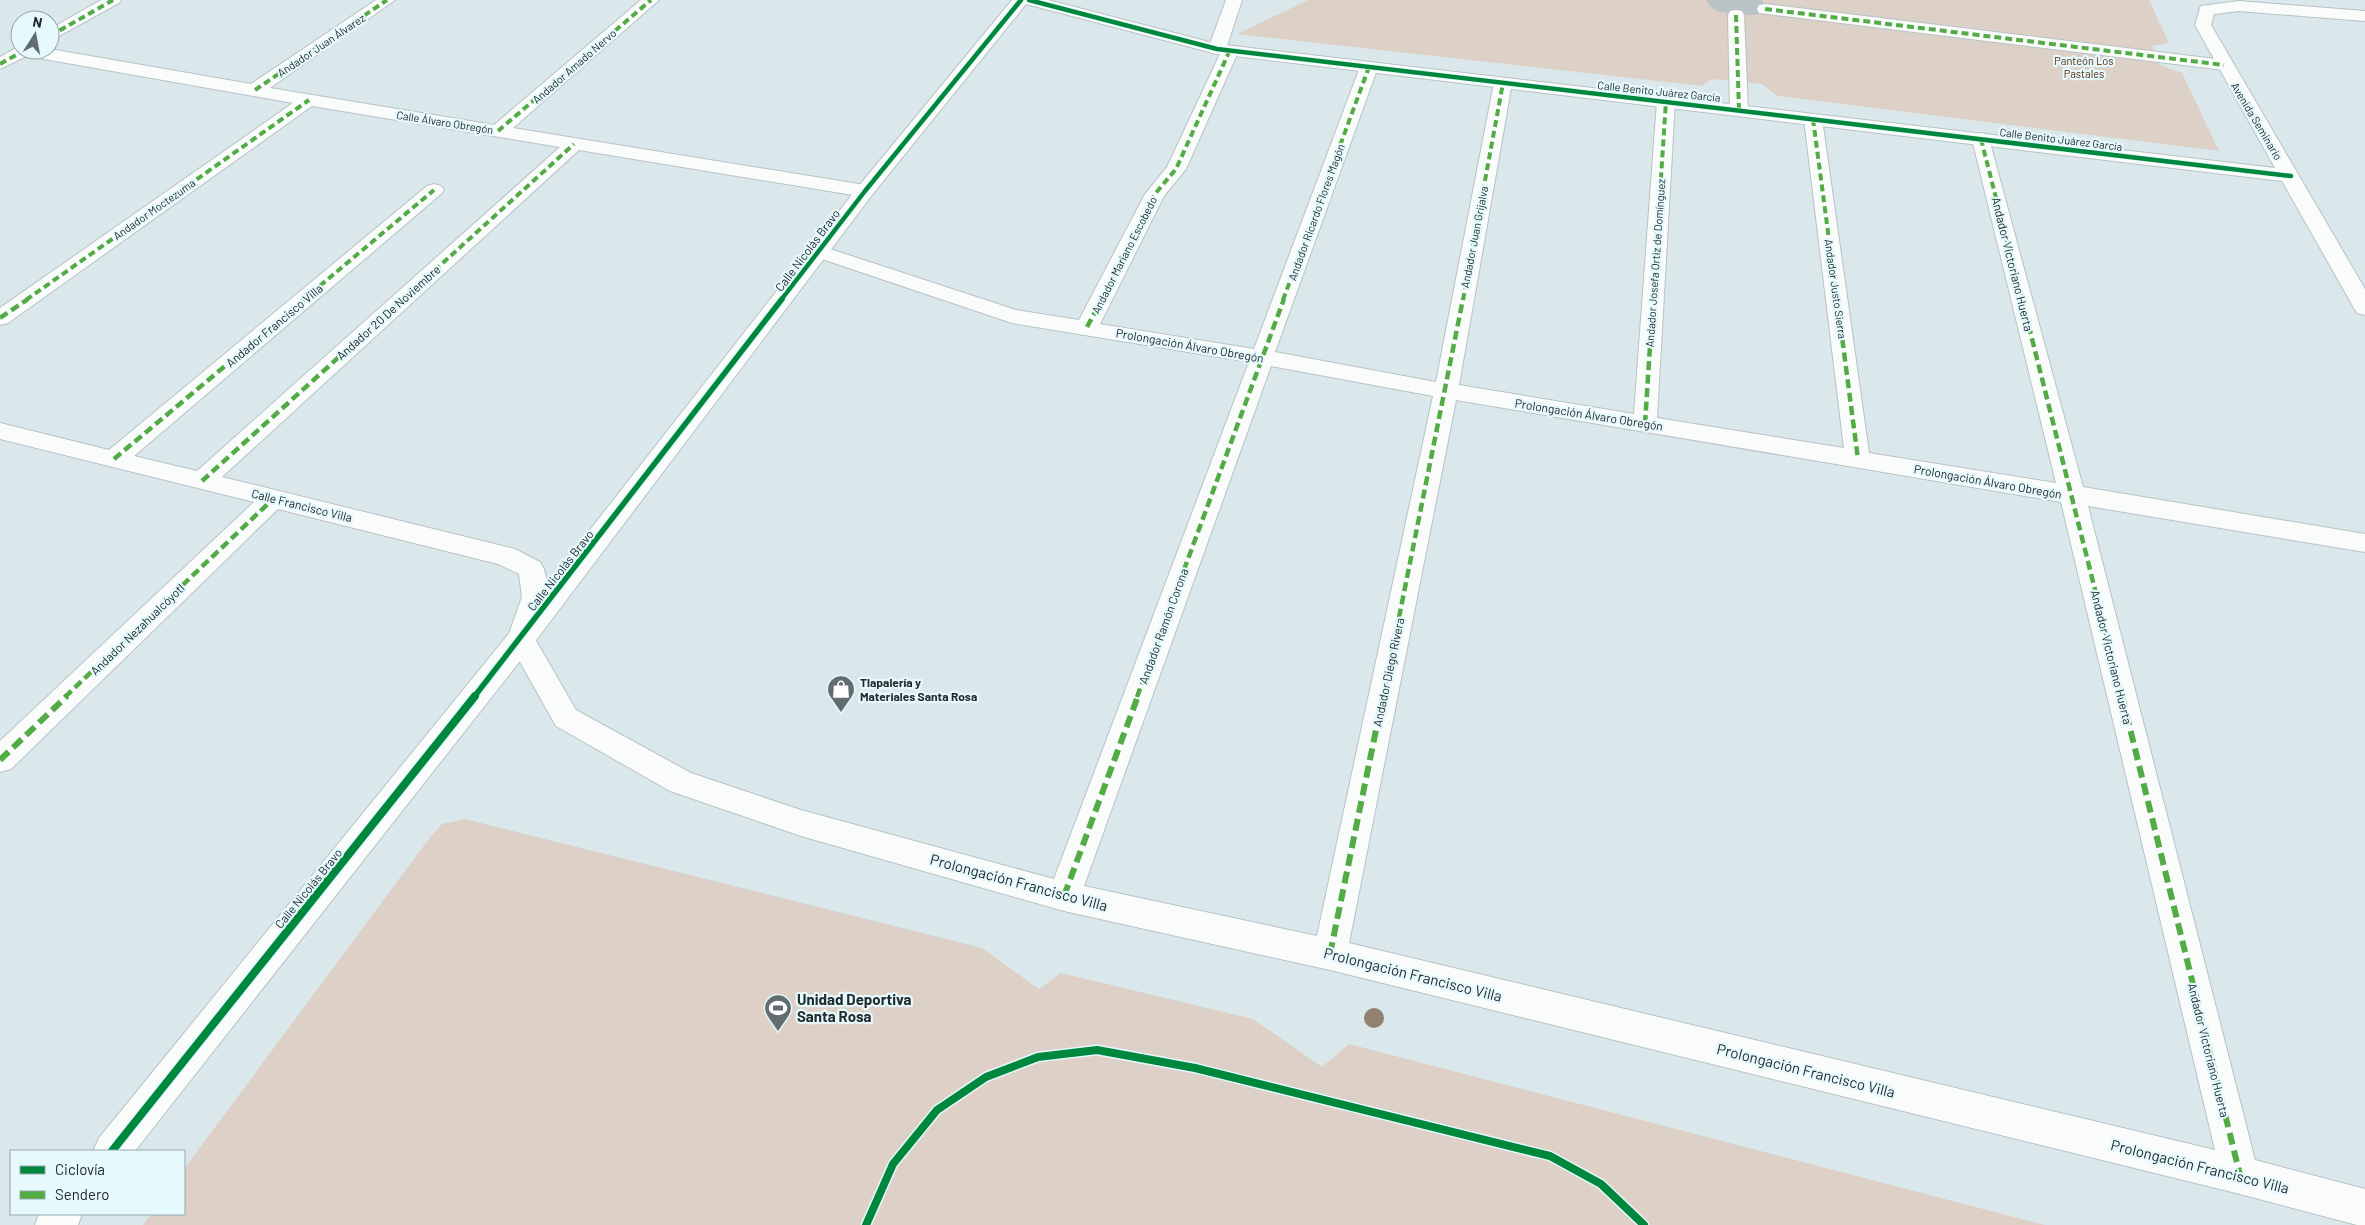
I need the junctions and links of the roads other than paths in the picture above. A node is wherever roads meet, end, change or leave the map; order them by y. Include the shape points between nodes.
1 (113, 0) edge
2 (387, 0) edge
3 (651, 0) edge
4 (1021, 0) edge
5 (1029, 0) edge
6 (1234, 0) edge
7 (2269, 4) edge
8 (1765, 9) dead end
9 (1736, 16) dead end
10 (2365, 16) edge
11 (60, 30) edge
12 (1224, 50) junction
13 (60, 56) edge
14 (2224, 65) junction
15 (1369, 67) junction
16 (1503, 83) junction
17 (255, 90) junction
18 (309, 100) junction
19 (1666, 101) junction
20 (1739, 110) junction
21 (1813, 119) junction
22 (498, 131) junction
23 (1980, 139) junction
24 (574, 144) junction
25 (2291, 176) junction
26 (434, 190) dead end
27 (865, 192) junction
28 (820, 252) junction
29 (2365, 308) edge
30 (0, 318) edge
31 (1087, 327) junction
32 (1262, 357) junction
33 (1446, 391) junction
34 (1645, 424) junction
35 (0, 431) edge
36 (114, 459) junction
37 (1858, 459) junction
38 (202, 480) junction
39 (2072, 495) junction
40 (274, 498) junction
41 (2365, 543) edge
42 (521, 638) junction
43 (0, 760) edge
44 (1064, 896) junction
45 (1330, 954) junction
46 (113, 1150) edge
47 (2240, 1175) junction
48 (2365, 1208) edge

1 - 11 street
2 - 17 street, Andador Juan Álvarez
3 - 22 street, Andador Amado Nervo
4 - 27 street, Calle Nicolás Bravo
5 - 12 street, Calle Benito Juárez García
6 - 12 street, Andador Mariano Escobedo
7 - 10 street
7 - 14 street, Avenida Seminario via 2207,10 2203,25
8 - 14 street
9 - 20 street
12 - 15 street, Calle Benito Juárez García
12 - 31 street, Andador Mariano Escobedo via 1176,170 1155,194
13 - 17 street, Calle Álvaro Obregón
14 - 25 street, Avenida Seminario
15 - 16 street, Calle Benito Juárez García
15 - 32 street, Andador Ricardo Flores Magón
16 - 19 street, Calle Benito Juárez García
16 - 33 street, Andador Juan Grijalva
17 - 18 street, Calle Álvaro Obregón
18 - 22 street, Calle Álvaro Obregón
18 - 30 street, Andador Moctezuma
19 - 20 street, Calle Benito Juárez García
19 - 34 street, Andador Josefa Ortiz de Domínguez
20 - 21 street, Calle Benito Juárez García
21 - 23 street, Calle Benito Juárez García
21 - 37 street, Andador Justo Sierra
22 - 24 street, Calle Álvaro Obregón
23 - 25 street, Calle Benito Juárez García
23 - 39 street, Andador Victoriano Huerta
24 - 27 street, Calle Álvaro Obregón
24 - 38 street, Andador 20 De Noviembre
25 - 29 street, Avenida Seminario
26 - 36 street, Andador Francisco Villa
27 - 28 street, Calle Nicolás Bravo
28 - 31 street, Prolongación Álvaro Obregón via 1012,316
28 - 42 street, Calle Nicolás Bravo
31 - 32 street, Prolongación Álvaro Obregón
32 - 33 street, Prolongación Álvaro Obregón
32 - 44 street, Andador Ramón Corona
33 - 34 street, Prolongación Álvaro Obregón
33 - 45 street, Andador Diego Rivera
34 - 37 street, Prolongación Álvaro Obregón
35 - 36 street, Calle Francisco Villa
36 - 38 street, Calle Francisco Villa
37 - 39 street, Prolongación Álvaro Obregón
38 - 40 street, Calle Francisco Villa
39 - 41 street, Prolongación Álvaro Obregón
39 - 47 street, Andador Victoriano Huerta
40 - 42 street, Calle Francisco Villa via 506,556 531,569 536,597
40 - 43 street, Andador Nezahualcóyotl
42 - 44 street, Prolongación Francisco Villa via 566,718 681,782 801,823
42 - 46 street, Calle Nicolás Bravo
44 - 45 street, Prolongación Francisco Villa
45 - 47 street, Prolongación Francisco Villa
47 - 48 street, Prolongación Francisco Villa

